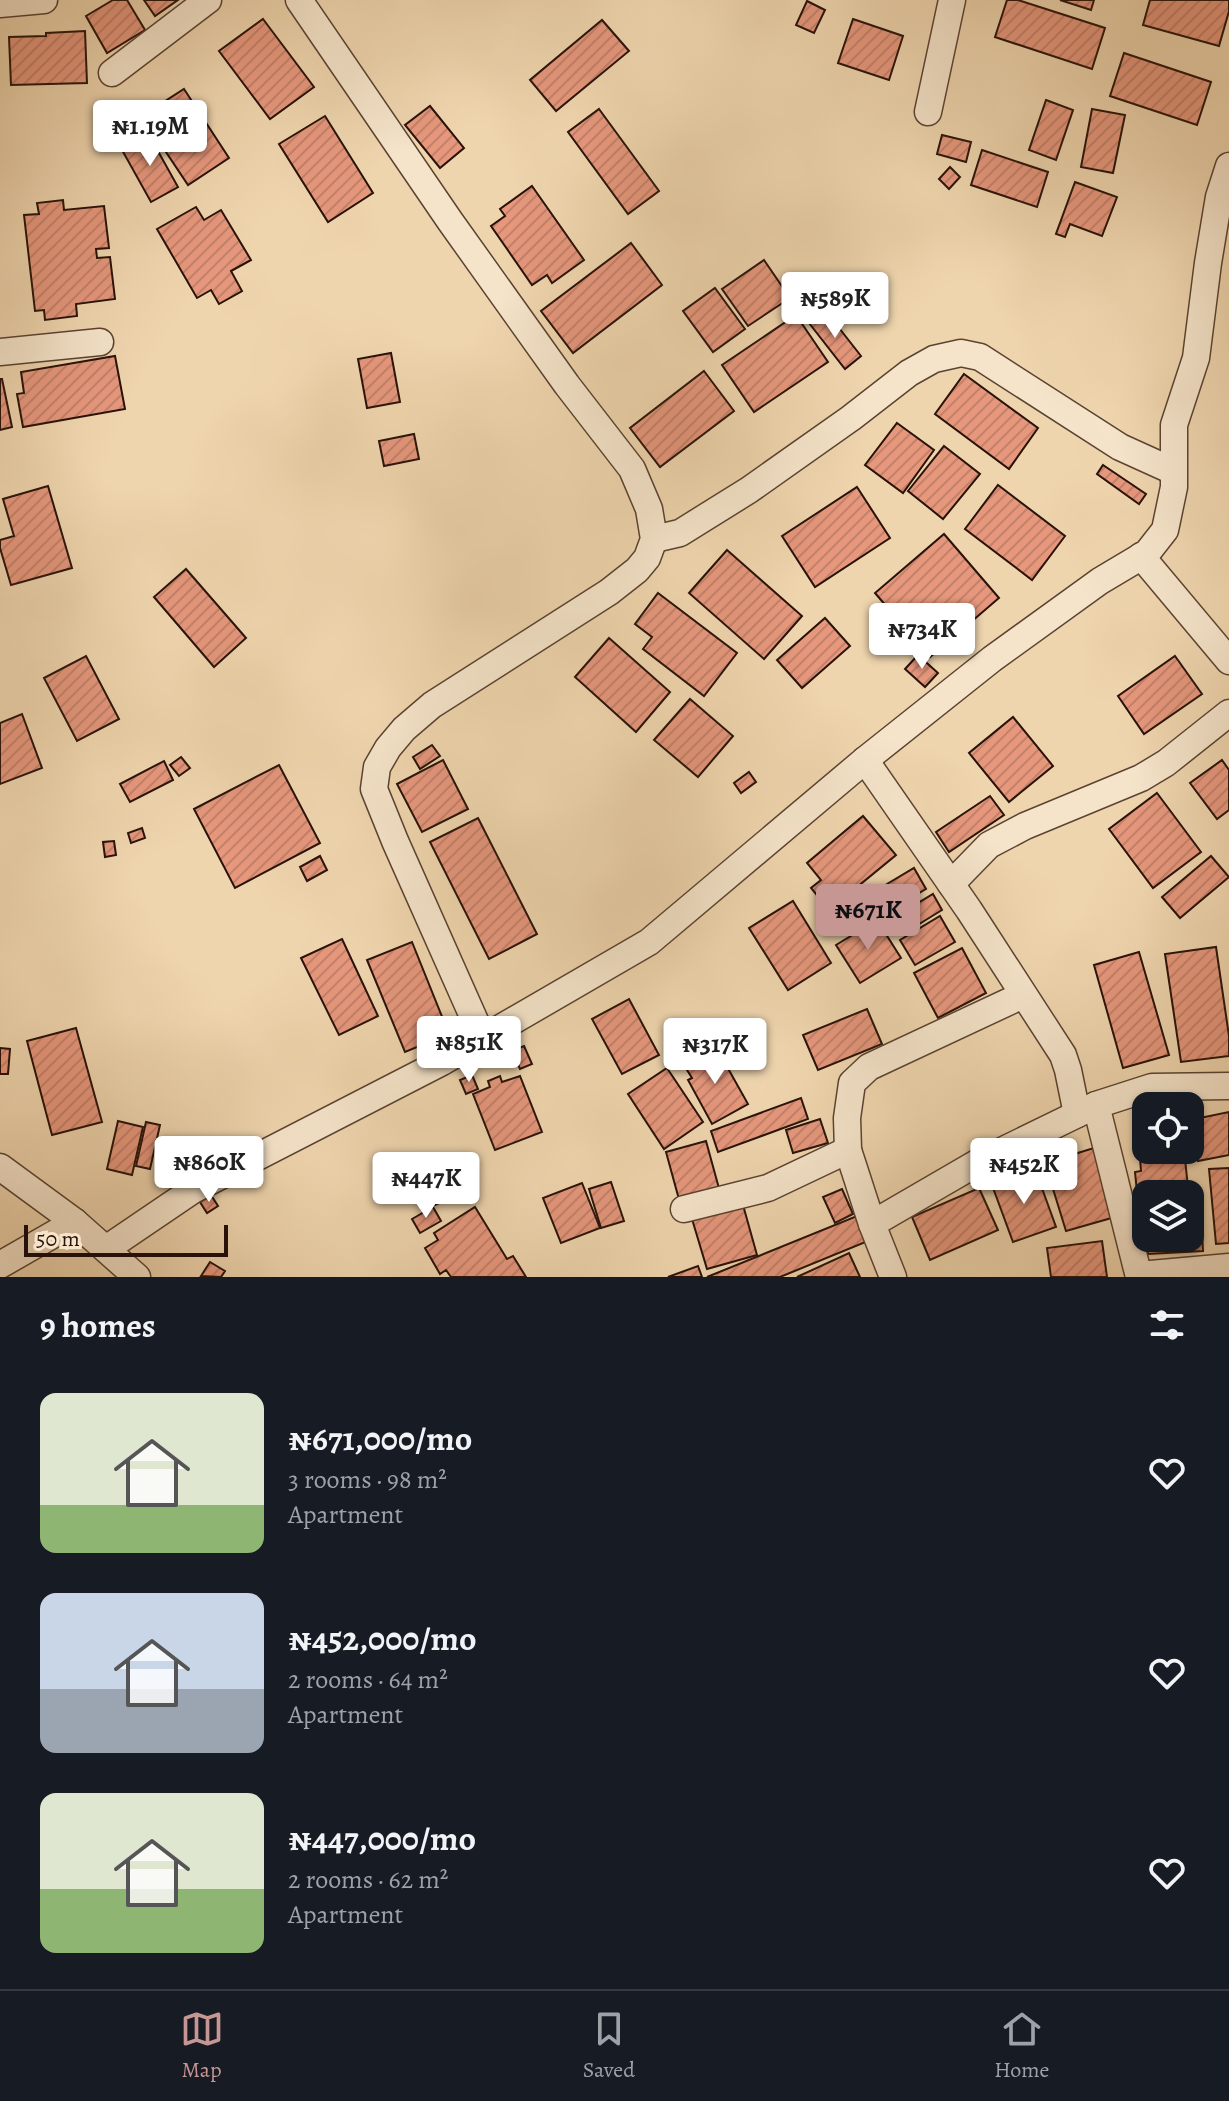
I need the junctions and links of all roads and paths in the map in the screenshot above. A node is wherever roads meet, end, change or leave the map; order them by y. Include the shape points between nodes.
1 (44, 0) edge
2 (208, 0) edge
3 (299, 0) edge
4 (952, 0) edge
5 (0, 7) edge
6 (112, 73) dead end
7 (928, 112) dead end
8 (1229, 166) edge
9 (1224, 198) edge
10 (100, 342) dead end
11 (0, 352) edge
12 (1173, 471) junction
13 (654, 539) junction
14 (1141, 556) junction
15 (1229, 661) edge
16 (1229, 713) edge
17 (865, 760) junction
18 (951, 884) junction
19 (1023, 995) junction
20 (483, 1039) junction
21 (1229, 1086) edge
22 (1087, 1110) junction
23 (848, 1150) junction
24 (0, 1167) edge
25 (684, 1209) dead end
26 (75, 1222) junction
27 (872, 1224) junction
28 (106, 1249) junction
29 (0, 1265) edge
30 (1229, 1267) edge
31 (1139, 1276) edge
32 (137, 1277) edge
33 (893, 1277) edge

1 - 5 street
2 - 6 street
3 - 13 street via 450,221 632,469 649,509
4 - 7 street
8 - 9 street
9 - 12 street via 1208,263 1196,358 1174,425
10 - 11 street
12 - 13 street via 1120,447 980,357 961,353 934,359 909,373 749,490 680,533
12 - 14 street via 1165,530
13 - 20 street via 637,570 432,705 396,738 377,767 374,789
14 - 15 street
14 - 17 street via 992,659
16 - 18 street via 1141,778 989,845
17 - 18 street
17 - 20 street via 649,942
18 - 19 street
19 - 22 street via 1063,1055
19 - 23 street via 869,1067 852,1083
20 - 28 street via 193,1190
21 - 22 street via 1152,1087
22 - 27 street via 977,1163
22 - 31 street
23 - 25 street via 768,1188
23 - 27 street
24 - 26 street
26 - 28 street
26 - 29 street
27 - 33 street
28 - 32 street
30 - 31 street

